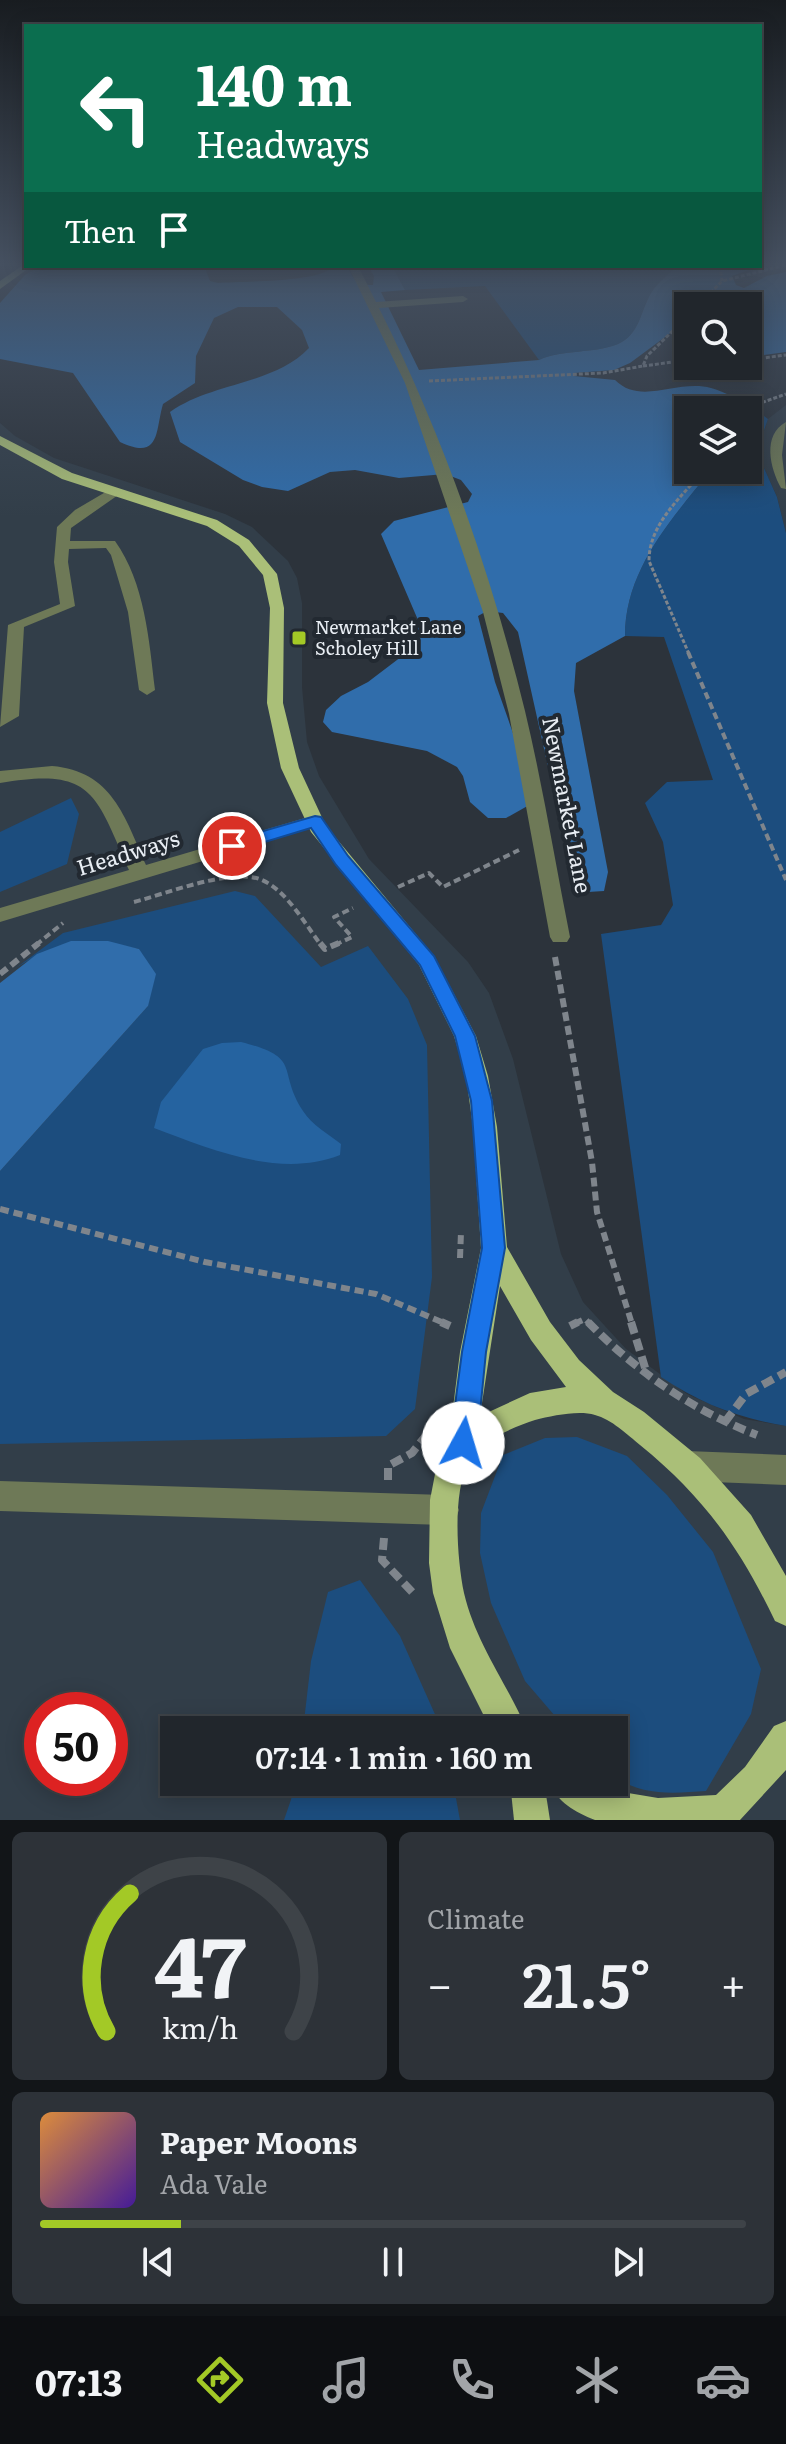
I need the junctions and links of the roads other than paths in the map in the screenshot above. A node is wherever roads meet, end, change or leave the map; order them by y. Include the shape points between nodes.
1 (393, 347) edge
2 (786, 426) edge
3 (0, 440) edge
4 (786, 485) edge
5 (114, 493) junction
6 (62, 542) junction
7 (8, 626) edge
8 (147, 690) dead end
9 (0, 722) edge
10 (0, 777) edge
11 (315, 821) junction
12 (141, 874) junction
13 (0, 915) edge
14 (560, 937) road end
15 (494, 1248) junction
16 (601, 1401) junction
17 (463, 1443) junction
18 (687, 1466) junction
19 (786, 1470) edge
20 (0, 1496) edge
21 (444, 1510) junction
22 (786, 1610) edge
23 (502, 1716) edge
24 (786, 1738) edge
25 (529, 1796) edge
26 (585, 1796) edge
27 (733, 1816) edge
28 (687, 1818) edge
29 (532, 1820) edge

1 - 14 street, Newmarket Lane via 413,387 503,654
2 - 4 street via 777,441 776,461
3 - 5 main road via 39,463
5 - 6 street via 64,527
5 - 11 main road via 220,527 253,551 270,574 277,608 274,681 279,731
6 - 7 street via 68,606
6 - 8 street via 110,544 125,568
7 - 9 street via 11,716
10 - 12 street via 50,772 83,778 107,801
11 - 12 street, Headways
11 - 15 main road via 427,961 465,1036 482,1101
12 - 13 street, Headways
15 - 16 main road via 544,1338
15 - 17 main road
16 - 17 main road via 568,1398 535,1405 507,1415
16 - 18 main road
17 - 21 main road via 452,1465
18 - 19 street
18 - 22 main road via 752,1541
20 - 21 street
21 - 23 main road via 441,1554 453,1611 477,1675
24 - 27 main road
25 - 29 main road
26 - 28 main road via 644,1815
27 - 28 main road

